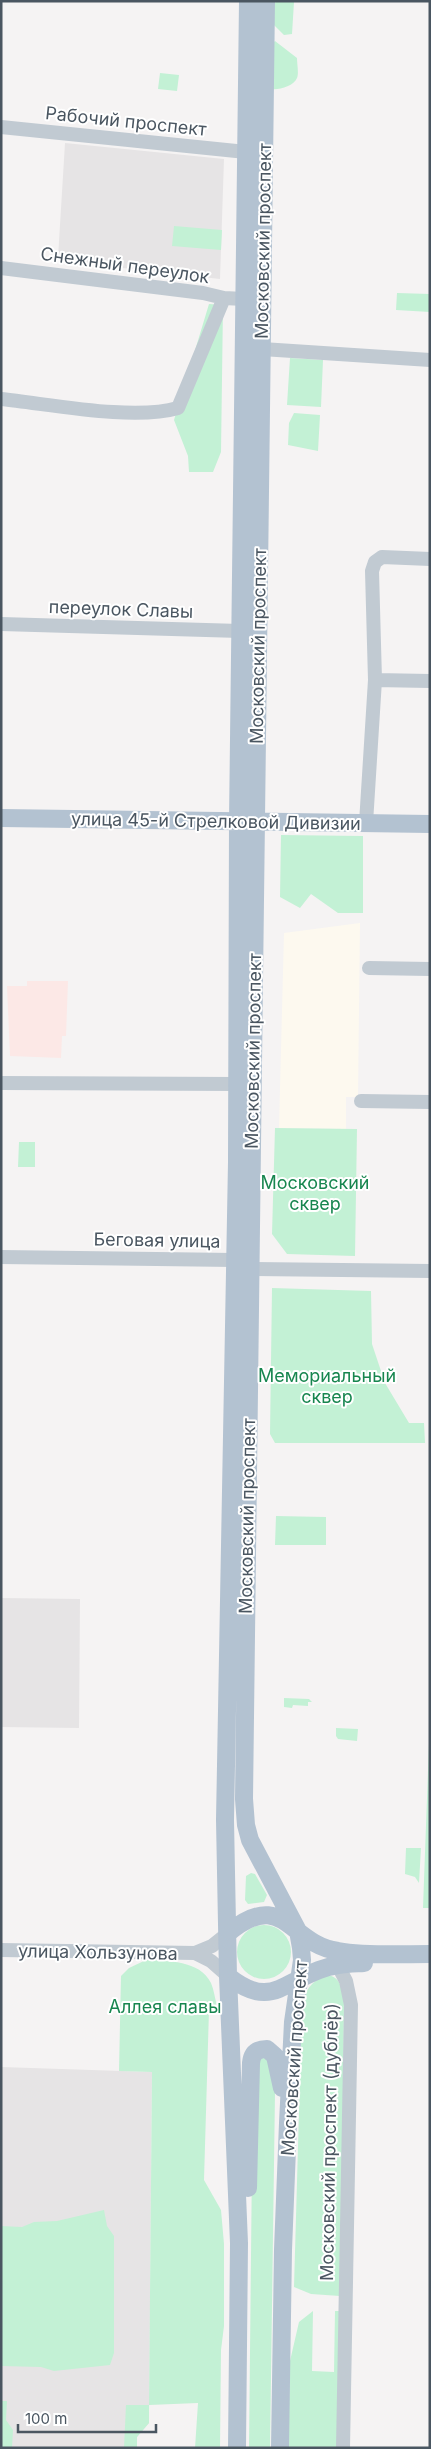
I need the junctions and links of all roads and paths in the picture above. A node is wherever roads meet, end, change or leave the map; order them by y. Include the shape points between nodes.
1 (248, 1) edge
2 (266, 1) edge
3 (1, 127) edge
4 (246, 152) junction
5 (1, 268) edge
6 (224, 298) junction
7 (244, 299) junction
8 (244, 348) junction
9 (262, 349) junction
10 (430, 360) edge
11 (1, 399) edge
12 (430, 558) edge
13 (1, 624) edge
14 (240, 630) junction
15 (375, 680) junction
16 (430, 682) edge
17 (1, 818) edge
18 (246, 822) junction
19 (366, 823) junction
20 (430, 824) edge
21 (369, 968) dead end
22 (430, 969) edge
23 (1, 1083) edge
24 (238, 1084) junction
25 (361, 1101) dead end
26 (430, 1102) edge
27 (1, 1257) edge
28 (234, 1260) junction
29 (250, 1269) junction
30 (430, 1271) edge
31 (298, 1931) junction
32 (227, 1934) junction
33 (1, 1950) edge
34 (195, 1953) junction
35 (430, 1954) edge
36 (430, 1963) edge
37 (337, 1964) junction
38 (228, 1976) junction
39 (298, 1980) junction
40 (288, 2123) junction
41 (239, 2243) junction
42 (237, 2448) edge
43 (280, 2448) edge
44 (343, 2448) edge

1 - 4 main road, Московский проспект
2 - 9 main road, Московский проспект
3 - 4 street, Рабочий проспект
4 - 7 main road, Московский проспект
5 - 6 street, Снежный переулок via 203,292
6 - 7 street, Снежный переулок
6 - 11 street via 178,408 165,412 120,412
7 - 8 main road, Московский проспект
8 - 9 main road
8 - 14 main road, Московский проспект
9 - 10 street
9 - 18 main road, Московский проспект
12 - 15 street via 382,557 375,562 372,571
13 - 14 street, переулок Славы
14 - 18 main road, Московский проспект
15 - 16 street
15 - 19 street
17 - 18 main road, улица 45-й Стрелковой Дивизии
18 - 19 main road, улица 45-й Стрелковой Дивизии
18 - 24 main road, Московский проспект
18 - 29 main road, Московский проспект
19 - 20 main road, улица 45-й Стрелковой Дивизии
21 - 22 street
23 - 24 street
24 - 28 main road, Московский проспект
25 - 26 street
27 - 28 street, Беговая улица
28 - 29 street, Беговая улица
28 - 32 main road, Московский проспект via 225,1820
29 - 30 street, Беговая улица
29 - 31 main road, Московский проспект via 246,1825 250,1840
31 - 32 main road, улица Хользунова via 282,1919 267,1915 243,1921
31 - 35 main road, улица Хользунова via 317,1945 337,1951
31 - 39 main road, Московский проспект via 302,1960
32 - 34 street, улица Хользунова via 212,1946
32 - 38 main road, Московский проспект
33 - 34 street, улица Хользунова
34 - 38 street, улица Хользунова via 211,1961
36 - 37 main road, улица Хользунова
37 - 39 main road, улица Хользунова
37 - 44 street, Московский проспект (дублёр) via 346,1981 351,2005
38 - 39 main road, улица Хользунова via 255,1992 270,1992
38 - 41 main road, Московский проспект
39 - 40 main road, Московский проспект
40 - 41 main road via 278,2062 272,2052 258,2050 251,2063 247,2219
40 - 43 main road, Московский проспект via 282,2250
41 - 42 main road, Московский проспект

